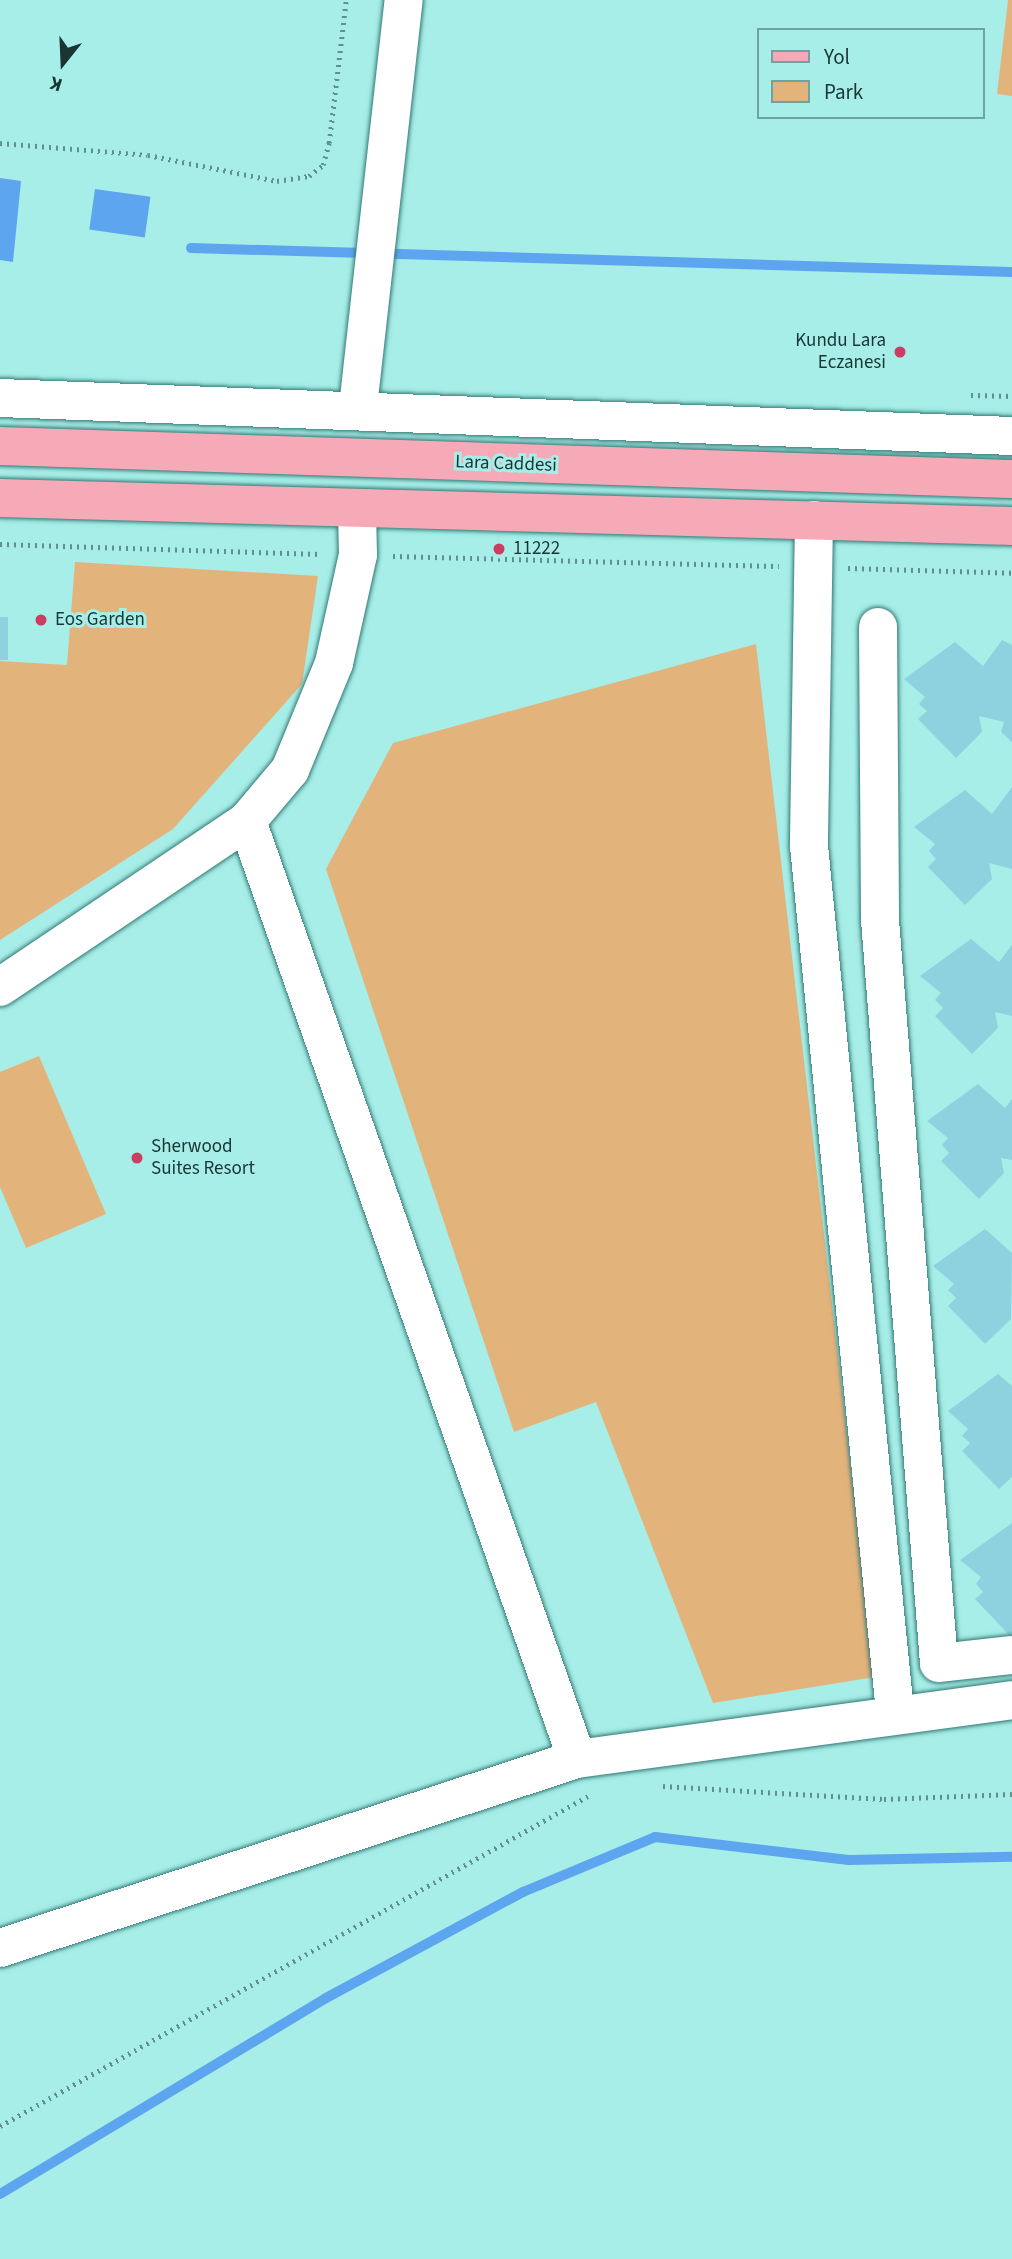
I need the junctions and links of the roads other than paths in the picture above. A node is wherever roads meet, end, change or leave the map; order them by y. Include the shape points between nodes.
1 (404, 0) edge
2 (0, 398) edge
3 (358, 407) junction
4 (1012, 436) edge
5 (0, 446) edge
6 (1012, 479) edge
7 (0, 498) edge
8 (357, 511) junction
9 (814, 520) junction
10 (1012, 526) edge
11 (878, 627) dead end
12 (247, 821) junction
13 (0, 987) edge
14 (1012, 1655) edge
15 (1012, 1700) edge
16 (895, 1712) junction
17 (577, 1759) junction
18 (0, 1948) edge

1 - 3 street
2 - 3 street
3 - 4 street
5 - 6 main road, Lara Caddesi
7 - 8 main road
8 - 9 main road
8 - 12 street via 358,555 334,663 290,770
9 - 10 main road
9 - 16 street via 809,846
11 - 14 street via 880,920 939,1663
12 - 13 street
12 - 17 street
15 - 16 street
16 - 17 street
17 - 18 street

